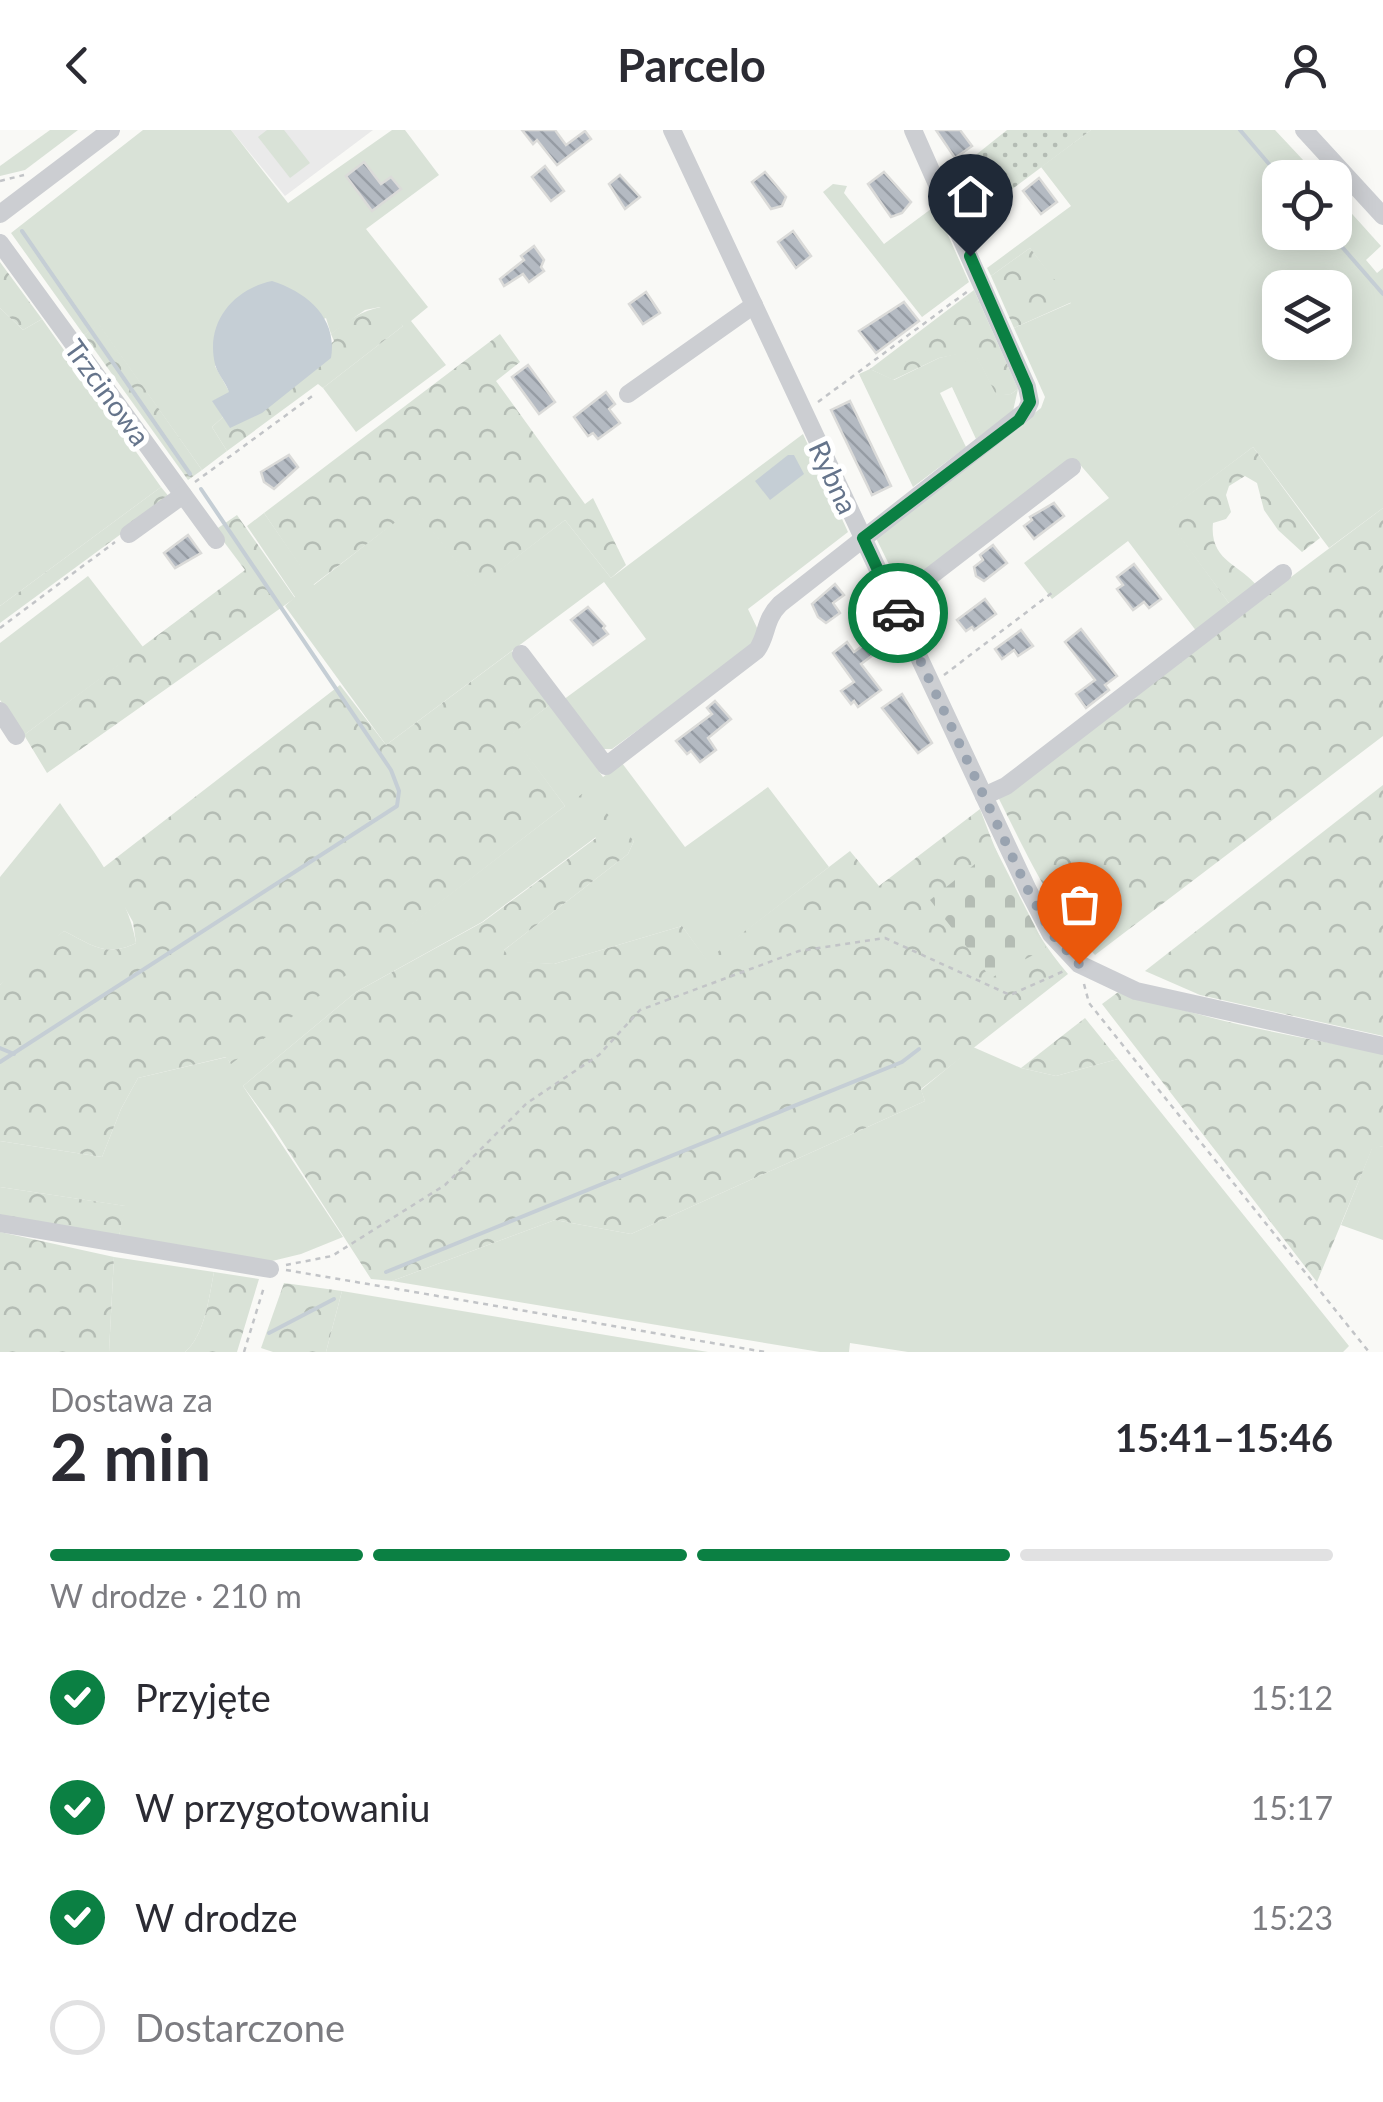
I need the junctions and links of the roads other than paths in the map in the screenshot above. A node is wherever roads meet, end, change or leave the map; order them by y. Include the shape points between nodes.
1 (111, 130) edge
2 (672, 130) edge
3 (913, 130) edge
4 (1304, 130) edge
5 (0, 214) edge
6 (1383, 216) edge
7 (0, 243) edge
8 (754, 305) junction
9 (628, 394) dead end
10 (1072, 467) dead end
11 (182, 494) junction
12 (129, 534) road end
13 (863, 538) junction
14 (216, 540) dead end
15 (1282, 574) dead end
16 (894, 604) junction
17 (521, 654) dead end
18 (0, 711) edge
19 (16, 736) dead end
20 (984, 796) junction
21 (1383, 1046) edge
22 (0, 1223) edge
23 (270, 1269) road end

1 - 5 street
2 - 8 street, Rybna
3 - 13 street via 1030,402
4 - 6 street
7 - 11 street, Trzcinowa
8 - 9 street
8 - 13 street, Rybna
10 - 16 street
11 - 12 street
11 - 14 street, Trzcinowa
13 - 16 street, Rybna
13 - 17 street via 780,604 757,650 606,766
15 - 20 street via 1006,786
16 - 20 street, Rybna
18 - 19 street
20 - 21 street, Rybna via 1052,934 1079,964 1136,991
22 - 23 street

